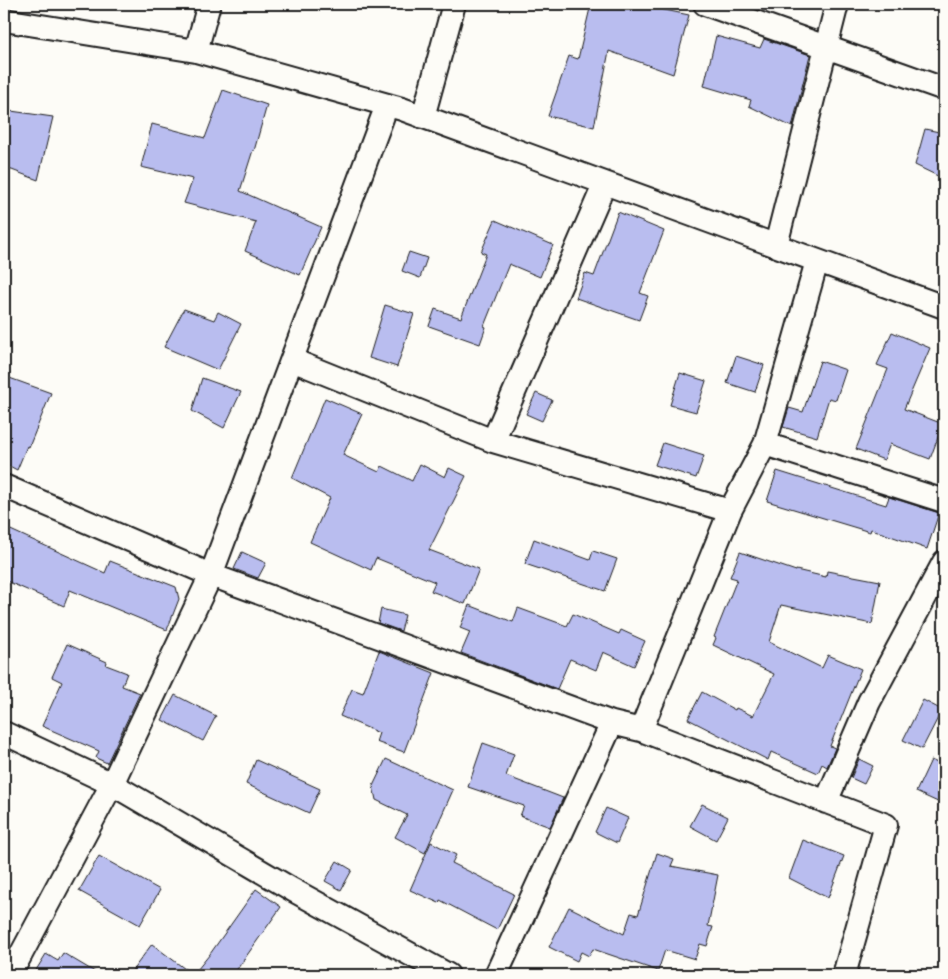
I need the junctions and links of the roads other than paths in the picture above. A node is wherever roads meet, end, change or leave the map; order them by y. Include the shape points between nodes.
1 (209, 4) edge
2 (454, 4) edge
3 (705, 4) edge
4 (837, 4) edge
5 (4, 20) edge
6 (824, 47) junction
7 (196, 51) junction
8 (944, 89) edge
9 (387, 104) junction
10 (423, 117) junction
11 (605, 183) junction
12 (776, 245) junction
13 (816, 262) junction
14 (944, 307) edge
15 (292, 360) junction
16 (493, 441) junction
17 (764, 444) junction
18 (4, 486) edge
19 (944, 501) edge
20 (730, 510) junction
21 (944, 562) edge
22 (211, 575) junction
23 (612, 723) junction
24 (641, 730) junction
25 (4, 733) edge
26 (112, 784) junction
27 (826, 802) junction
28 (10, 975) edge
29 (448, 975) edge
30 (496, 975) edge
31 (844, 975) edge

1 - 7 street
2 - 10 street
3 - 6 street
4 - 6 street
5 - 7 street
6 - 8 street
6 - 12 street
7 - 9 street
9 - 10 street
9 - 15 street
10 - 11 street
11 - 12 street
11 - 16 street
12 - 13 street
13 - 14 street
13 - 17 street
15 - 16 street
15 - 22 street
16 - 20 street
17 - 19 street
17 - 20 street
18 - 22 street
20 - 24 street
21 - 27 street via 869,702
22 - 23 street
22 - 26 street
23 - 24 street
23 - 30 street
24 - 27 street
25 - 26 street
26 - 28 street
26 - 29 street via 293,890
27 - 31 street via 886,825

